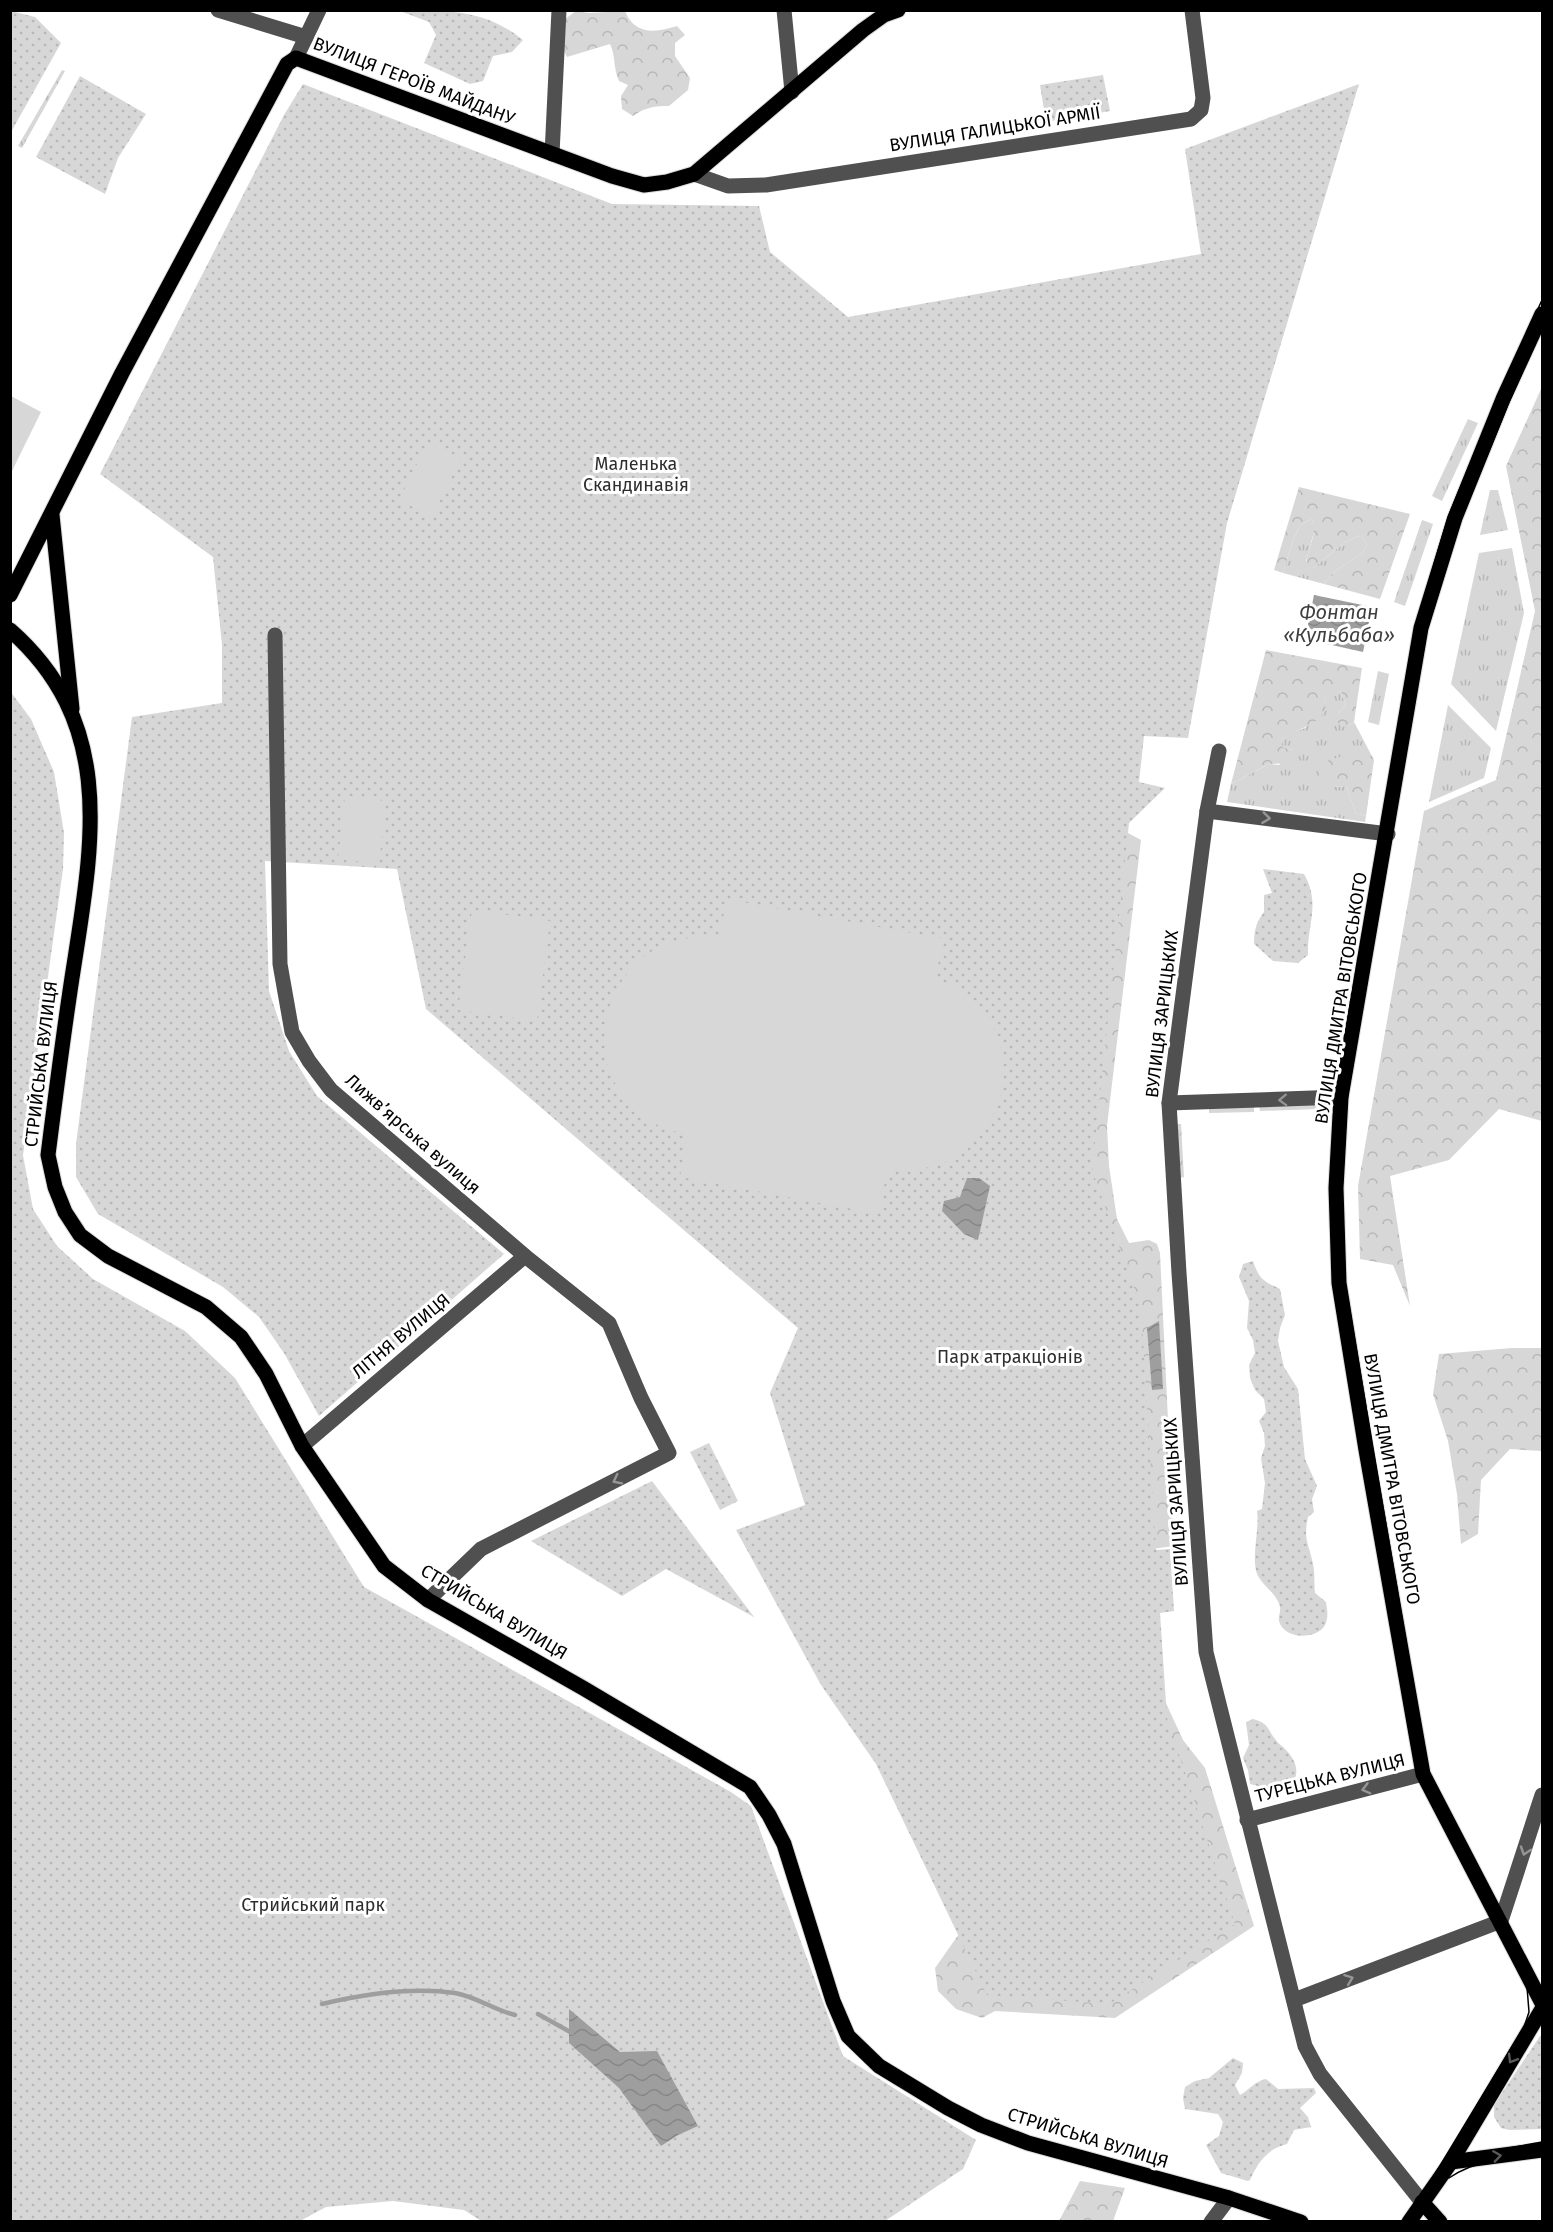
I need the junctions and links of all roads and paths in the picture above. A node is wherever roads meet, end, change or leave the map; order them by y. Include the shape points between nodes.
1 (218, 10) edge
2 (319, 10) edge
3 (559, 10) edge
4 (784, 10) edge
5 (898, 10) edge
6 (1192, 10) edge
7 (306, 38) junction
8 (296, 57) junction
9 (792, 92) junction
10 (552, 154) junction
11 (694, 174) junction
12 (1542, 314) edge
13 (52, 514) junction
14 (10, 595) edge
15 (10, 630) edge
16 (275, 635) dead end
17 (73, 715) junction
18 (1220, 751) dead end
19 (1208, 811) junction
20 (1388, 834) junction
21 (1341, 1097) junction
22 (1169, 1102) junction
23 (525, 1256) junction
24 (302, 1446) junction
25 (428, 1600) junction
26 (1423, 1774) junction
27 (1542, 1795) edge
28 (1247, 1820) junction
29 (1502, 1921) junction
30 (1294, 2000) junction
31 (1542, 2003) edge
32 (1542, 2009) edge
33 (1542, 2150) edge
34 (1451, 2162) junction
35 (1229, 2198) junction
36 (1422, 2202) junction
37 (1211, 2222) edge
38 (1301, 2222) edge
39 (1409, 2222) edge
40 (1440, 2222) edge

1 - 7 street
2 - 7 street
3 - 10 street
4 - 9 street
5 - 9 main road, ВУЛИЦЯ ГЕРОЇВ МАЙДАНУ via 863,30
6 - 11 street, ВУЛИЦЯ ГАЛИЦЬКОЇ АРМІЇ via 1203,98 1201,110 1191,118 766,185 728,186
7 - 8 street
8 - 10 main road, ВУЛИЦЯ ГЕРОЇВ МАЙДАНУ
8 - 13 main road, ВУЛИЦЯ ГЕРОЇВ МАЙДАНУ via 287,64 122,373
9 - 11 main road, ВУЛИЦЯ ГЕРОЇВ МАЙДАНУ
10 - 11 main road, ВУЛИЦЯ ГЕРОЇВ МАЙДАНУ via 644,185
12 - 20 main road, ВУЛИЦЯ ДМИТРА ВІТОВСЬКОГО via 1455,518 1421,628
13 - 14 main road, ВУЛИЦЯ ГЕРОЇВ МАЙДАНУ
13 - 17 main road
15 - 17 main road, СТРИЙСЬКА ВУЛИЦЯ via 42,665
16 - 23 street, Лижвʼярська вулиця via 280,964 292,1032 331,1090
17 - 24 main road, СТРИЙСЬКА ВУЛИЦЯ via 89,772 90,852 48,1155 55,1187 80,1235 108,1256 206,1307 241,1337 266,1374
18 - 19 street, ВУЛИЦЯ ЗАРИЦЬКИХ
19 -> 20 street
19 - 22 street, ВУЛИЦЯ ЗАРИЦЬКИХ
20 - 21 main road, ВУЛИЦЯ ДМИТРА ВІТОВСЬКОГО
21 -> 22 street
21 - 26 main road, ВУЛИЦЯ ДМИТРА ВІТОВСЬКОГО via 1336,1188 1339,1283
22 - 28 street, ВУЛИЦЯ ЗАРИЦЬКИХ via 1206,1652
23 - 24 street, ЛІТНЯ ВУЛИЦЯ
23 -> 25 street, Лижвʼярська вулиця via 609,1323 669,1453 481,1549
24 - 25 main road, СТРИЙСЬКА ВУЛИЦЯ via 384,1566
25 - 35 main road, СТРИЙСЬКА ВУЛИЦЯ via 750,1787 784,1844 833,2001 848,2036 879,2066 948,2108 1028,2143
26 -> 28 street, ТУРЕЦЬКА ВУЛИЦЯ
26 - 29 main road, ВУЛИЦЯ ДМИТРА ВІТОВСЬКОГО
27 -> 29 street
28 - 30 street, ВУЛИЦЯ ЗАРИЦЬКИХ
30 -> 29 street
29 - 31 main road, ВУЛИЦЯ ДМИТРА ВІТОВСЬКОГО
30 - 36 street, ВУЛИЦЯ ЗАРИЦЬКИХ via 1305,2046 1320,2074
32 -> 34 main road
34 -> 33 main road
34 - 36 main road
35 - 37 street
35 - 38 main road, СТРИЙСЬКА ВУЛИЦЯ
36 - 39 main road
36 - 40 main road

